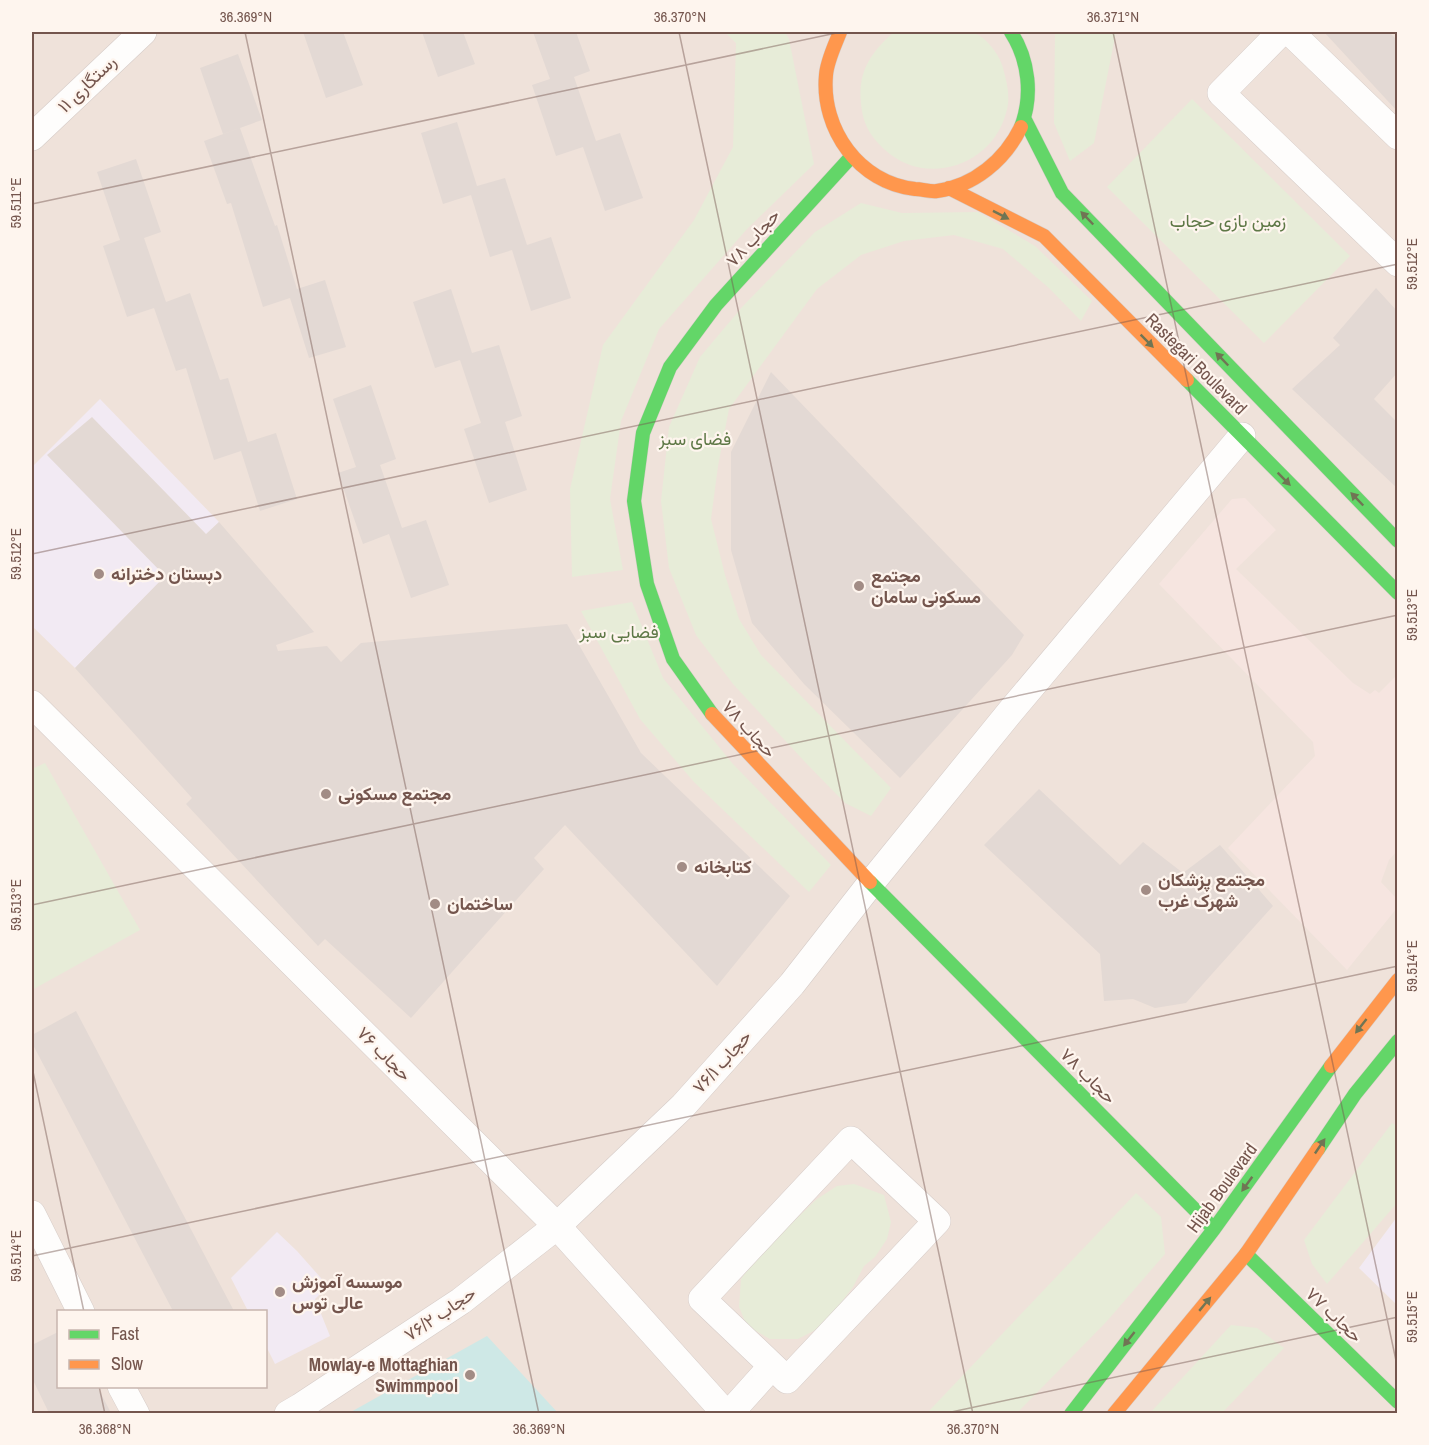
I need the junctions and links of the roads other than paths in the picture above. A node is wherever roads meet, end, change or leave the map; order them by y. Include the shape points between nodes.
1 (143, 32) edge
2 (840, 32) edge
3 (1011, 32) edge
4 (1281, 32) edge
5 (1290, 32) edge
6 (821, 40) dead end
7 (828, 57) junction
8 (1024, 118) junction
9 (1398, 136) edge
10 (32, 137) edge
11 (851, 158) junction
12 (949, 188) junction
13 (1398, 263) edge
14 (1242, 436) junction
15 (1398, 541) edge
16 (1398, 593) edge
17 (32, 704) edge
18 (871, 883) junction
19 (1398, 980) edge
20 (1398, 1041) edge
21 (32, 1214) edge
22 (557, 1226) junction
23 (1215, 1229) junction
24 (1246, 1254) junction
25 (80, 1310) edge
26 (772, 1366) junction
27 (122, 1388) edge
28 (1398, 1402) edge
29 (136, 1413) edge
30 (288, 1413) edge
31 (728, 1413) edge
32 (1071, 1413) edge
33 (1114, 1413) edge

1 - 10 street, رستگاری ۱۱
2 - 7 street
3 - 8 street via 1026,65 1029,92
4 - 13 street via 1221,93
5 - 9 street
6 - 7 street
7 - 11 street via 824,83 826,110 835,135
8 - 12 street via 1013,143 996,164 974,179
15 -> 8 street, Rastegari Boulevard via 1062,193
11 - 12 street via 871,174 896,186 922,191
11 - 18 street, حجاب ۷۸ via 716,305 670,367 643,433 634,501 647,584 673,659 717,722
12 -> 14 street, Rastegari Boulevard via 1044,236
14 -> 16 street, Rastegari Boulevard
14 - 18 street, حجاب ۷۶/۱
17 - 22 street, حجاب ۷۶
18 - 22 street, حجاب ۷۶/۱ via 792,984 683,1106
18 - 23 street, حجاب ۷۸
19 -> 23 street, Hijab Boulevard via 1351,1038
24 -> 20 street via 1355,1094
21 - 25 street
22 - 30 street, حجاب ۷۶/۲ via 460,1301
22 - 31 street, حجاب ۷۶
23 -> 32 street, Hijab Boulevard
24 - 28 street, حجاب ۷۷
33 -> 24 street
26 - 26 street via 787,1380 937,1221 851,1140 702,1299
26 - 31 street
27 - 29 street

